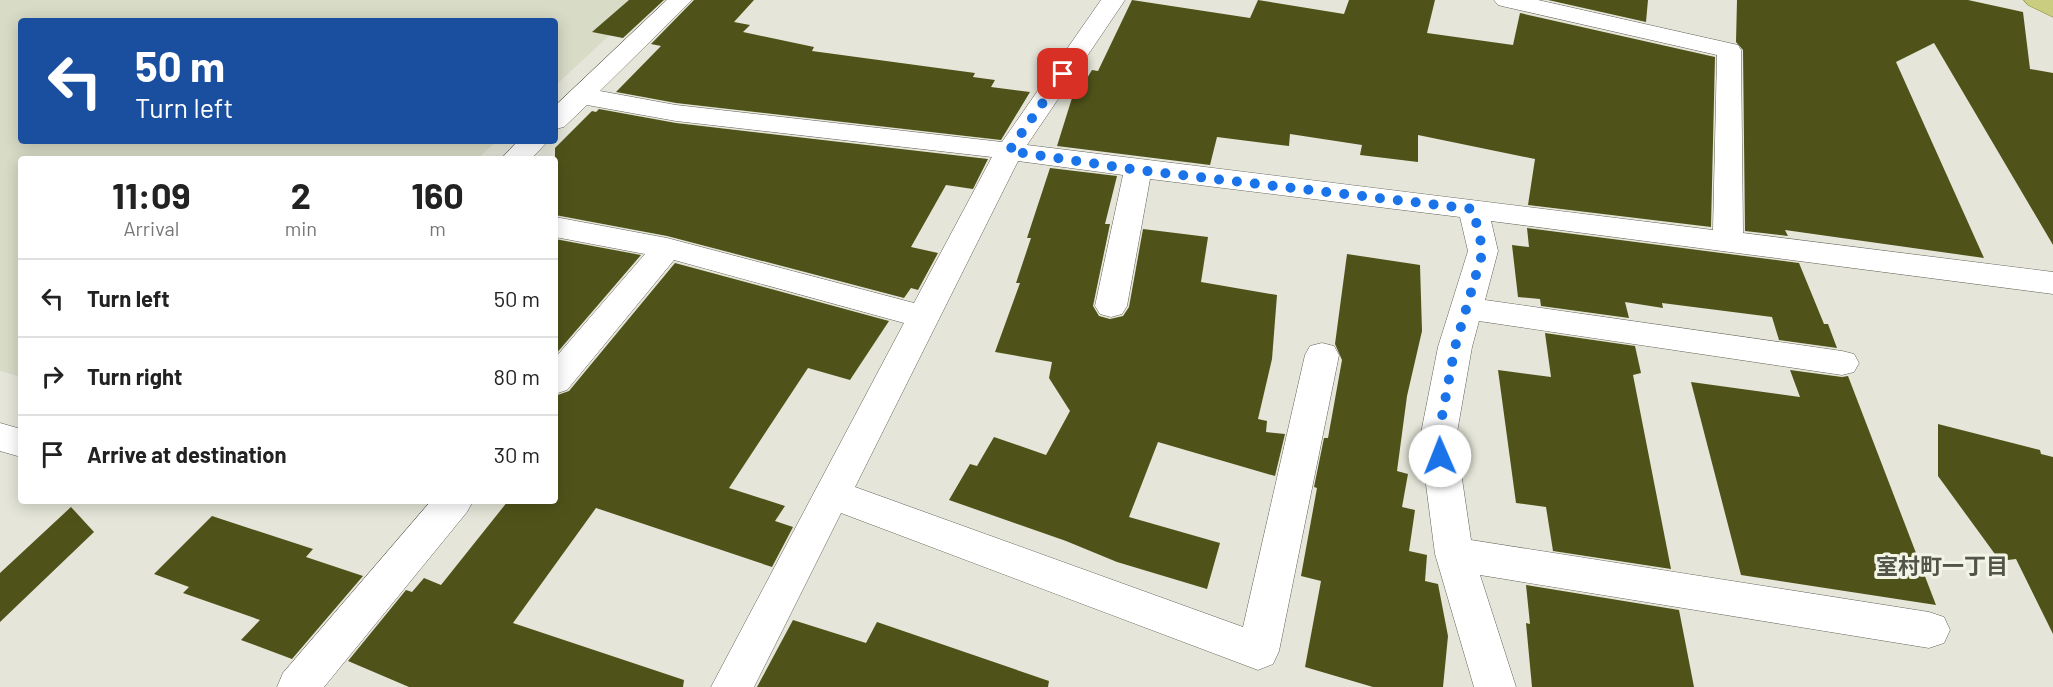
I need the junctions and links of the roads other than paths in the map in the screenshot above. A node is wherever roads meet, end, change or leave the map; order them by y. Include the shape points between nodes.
1 (680, 0) edge
2 (1113, 0) edge
3 (1506, 0) edge
4 (2036, 0) edge
5 (2053, 10) edge
6 (582, 96) junction
7 (558, 118) edge
8 (531, 144) edge
9 (1009, 151) junction
10 (518, 156) edge
11 (1138, 170) junction
12 (1473, 209) junction
13 (558, 228) edge
14 (1728, 242) junction
15 (667, 248) junction
16 (2053, 283) edge
17 (1111, 306) dead end
18 (1466, 308) junction
19 (923, 317) junction
20 (1322, 355) dead end
21 (1842, 363) dead end
22 (558, 377) edge
23 (0, 437) edge
24 (18, 442) edge
25 (832, 494) junction
26 (452, 504) edge
27 (1454, 554) junction
28 (1929, 630) dead end
29 (306, 685) edge
30 (732, 687) edge
31 (1495, 687) edge

1 - 6 street
2 - 9 street
3 - 14 street via 1729,50
4 - 5 main road
6 - 7 street
6 - 9 street via 676,113
8 - 10 street
9 - 11 street
9 - 19 street
11 - 12 street
11 - 17 street
12 - 14 street
12 - 18 street via 1483,251
13 - 15 street
14 - 16 street
15 - 19 street
15 - 22 street
18 - 21 street
18 - 27 street via 1438,438
19 - 25 street
20 - 25 street via 1258,651
23 - 24 street
25 - 30 street
26 - 29 street
27 - 28 street
27 - 31 street

